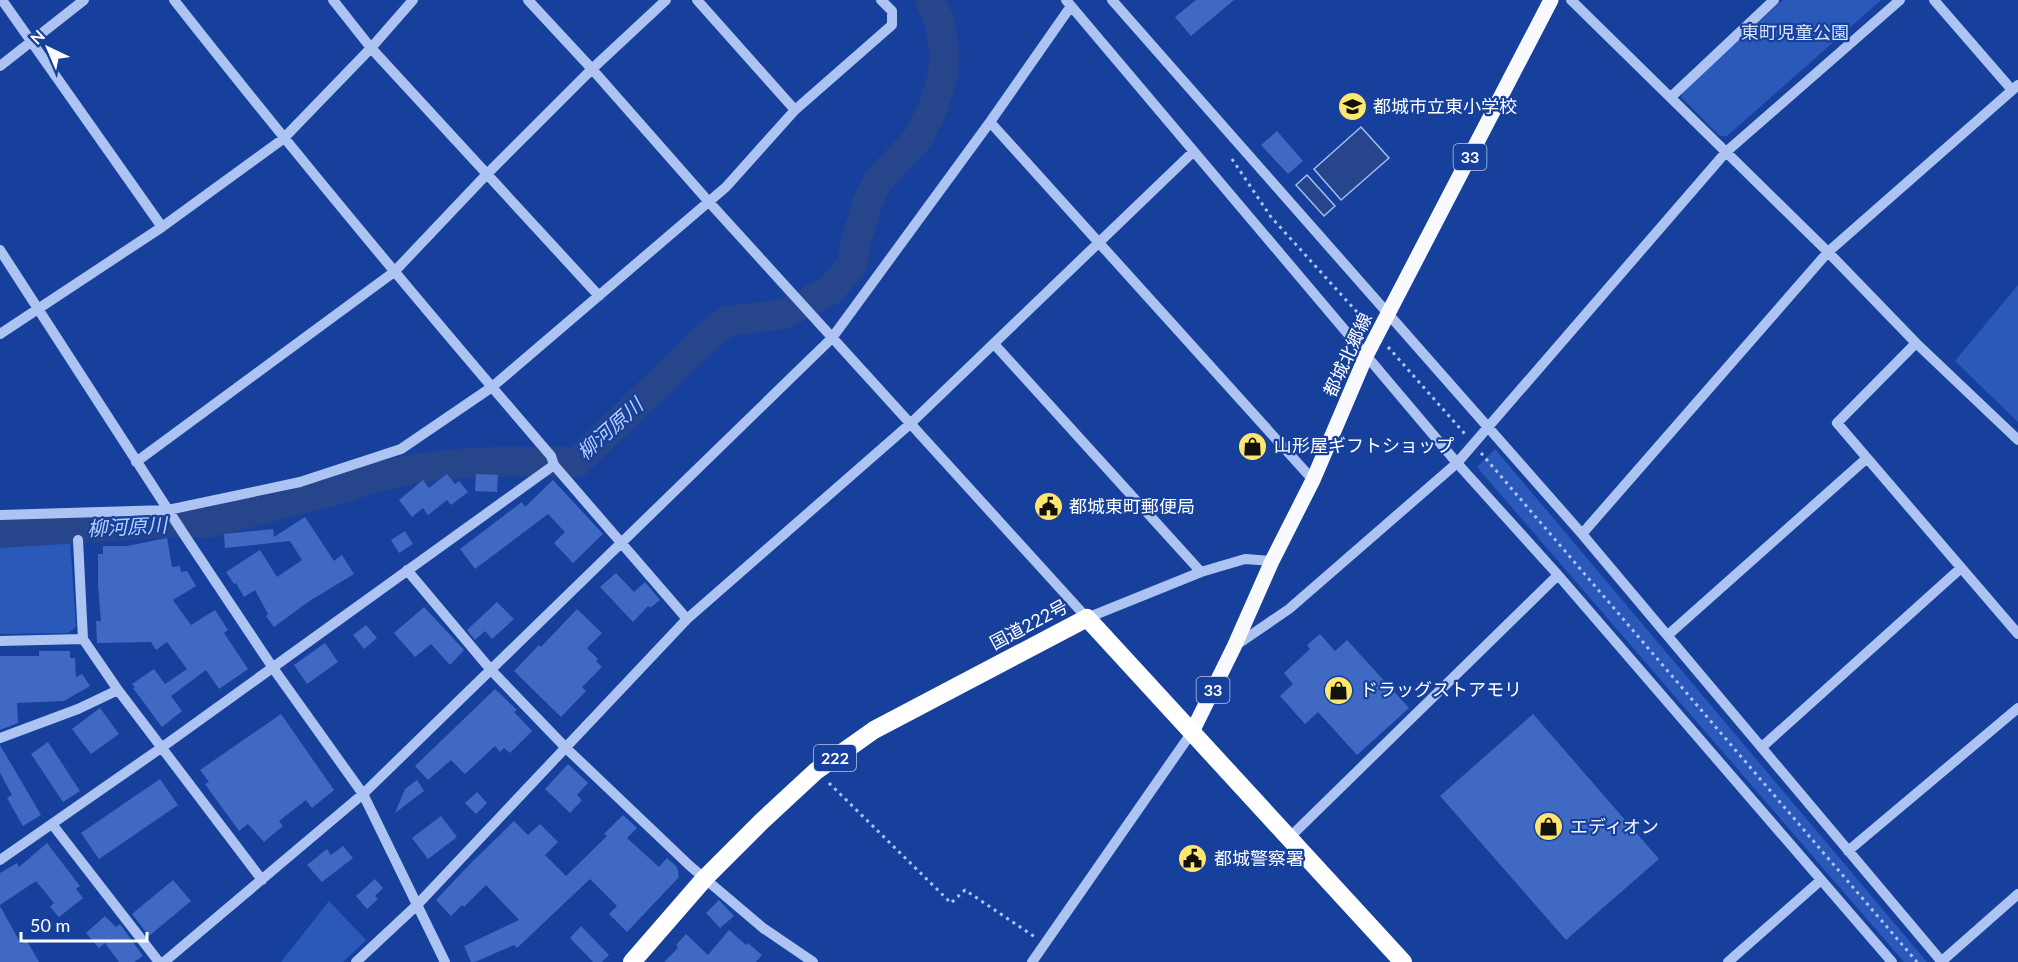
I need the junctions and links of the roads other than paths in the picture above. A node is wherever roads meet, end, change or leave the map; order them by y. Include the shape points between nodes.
1 (2, 0) edge
2 (84, 0) edge
3 (174, 0) edge
4 (333, 0) edge
5 (413, 0) edge
6 (528, 0) edge
7 (666, 0) edge
8 (697, 0) edge
9 (881, 0) edge
10 (1112, 0) edge
11 (1551, 0) edge
12 (1572, 0) edge
13 (1774, 0) edge
14 (1900, 0) edge
15 (1934, 0) edge
16 (1068, 3) edge
17 (33, 42) junction
18 (371, 48) junction
19 (0, 66) edge
20 (592, 69) junction
21 (2015, 87) edge
22 (1671, 97) junction
23 (795, 110) junction
24 (990, 122) junction
25 (283, 139) junction
26 (1726, 152) junction
27 (1193, 153) junction
28 (486, 175) junction
29 (709, 202) junction
30 (162, 227) junction
31 (1098, 243) junction
32 (0, 250) edge
33 (1828, 252) junction
34 (394, 272) junction
35 (599, 296) junction
36 (37, 308) junction
37 (1389, 315) junction
38 (0, 334) edge
39 (832, 338) junction
40 (1916, 343) junction
41 (994, 345) junction
42 (1366, 356) junction
43 (492, 387) junction
44 (910, 424) junction
45 (1489, 427) junction
46 (2018, 441) edge
47 (1867, 458) junction
48 (553, 460) junction
49 (136, 462) junction
50 (1457, 463) junction
51 (1313, 480) junction
52 (168, 510) junction
53 (0, 515) edge
54 (1581, 534) junction
55 (78, 540) dead end
56 (621, 542) junction
57 (1272, 561) junction
58 (1961, 568) junction
59 (407, 570) junction
60 (1202, 572) junction
61 (1558, 575) junction
62 (1087, 618) junction
63 (687, 619) junction
64 (2018, 634) edge
65 (1668, 635) junction
66 (82, 639) junction
67 (0, 640) edge
68 (1234, 647) junction
69 (273, 668) junction
70 (491, 670) junction
71 (118, 690) junction
72 (2018, 708) edge
73 (1192, 732) junction
74 (0, 738) edge
75 (1762, 747) junction
76 (161, 748) junction
77 (566, 748) junction
78 (363, 794) junction
79 (52, 824) junction
80 (1290, 837) junction
81 (1848, 851) junction
82 (0, 860) edge
83 (705, 878) junction
84 (262, 880) junction
85 (1821, 880) junction
86 (2018, 894) edge
87 (417, 905) junction
88 (1035, 961) edge
89 (159, 962) edge
90 (164, 962) edge
91 (356, 962) edge
92 (445, 962) edge
93 (632, 962) edge
94 (813, 962) edge
95 (1403, 962) edge
96 (1728, 962) edge
97 (1892, 962) edge
98 (1942, 962) edge

1 - 17 street
2 - 17 street
3 - 25 street
4 - 18 street
5 - 18 street
6 - 20 street
7 - 20 street
8 - 23 street
9 - 23 street via 892,11 892,25
10 - 37 street
11 - 37 main road, 都城北郷線 / 33
12 - 22 street
13 - 22 street
14 - 26 street
15 - 21 street
16 - 24 street
16 - 27 street
17 - 19 street
17 - 30 street
18 - 25 street
18 - 28 street
20 - 28 street
20 - 29 street
21 - 33 street
22 - 26 street
23 - 29 street
24 - 31 street
24 - 39 street
25 - 30 street
25 - 34 street
26 - 33 street
26 - 45 street
27 - 31 street
27 - 42 street
28 - 34 street
28 - 35 street
29 - 35 street
29 - 39 street
30 - 36 street
31 - 41 street
31 - 51 street
32 - 36 street
33 - 40 street
33 - 54 street
34 - 43 street
34 - 49 street
35 - 43 street
36 - 38 street
36 - 49 street
37 - 42 main road, 都城北郷線 / 33
37 - 45 street
39 - 44 street
39 - 56 street
40 - 46 street
40 - 47 street via 1837,423
41 - 44 street
41 - 60 street
42 - 50 street
42 - 51 main road, 都城北郷線 / 33
43 - 48 street
43 - 52 street via 401,449 300,482
44 - 62 street
44 - 63 street
45 - 50 street
45 - 54 street
47 - 58 street
47 - 65 street
48 - 56 street
48 - 59 street
49 - 52 street
50 - 61 street
50 - 68 street via 1289,609
51 - 57 main road, 都城北郷線 / 33
52 - 53 street
52 - 69 street
54 - 65 street
55 - 66 street
56 - 63 street
56 - 70 street
57 - 60 street via 1245,559
57 - 68 main road, 都城北郷線 / 33
58 - 64 street
58 - 75 street
59 - 69 street
59 - 70 street
60 - 62 street
61 - 80 street
61 - 85 street
62 - 73 highway, 国道222号
62 - 83 highway, 国道222号 / 222 via 874,730 816,771
63 - 77 street
65 - 75 street
66 - 67 street
66 - 71 street
68 - 73 main road, 都城北郷線 / 33
69 - 76 street
69 - 78 street
70 - 77 street
70 - 78 street
71 - 74 street
71 - 76 street
72 - 81 street
73 - 80 highway, 国道222号
73 - 88 street
75 - 81 street
76 - 79 street
76 - 84 street
77 - 83 street
77 - 87 street
78 - 84 street
78 - 87 street
79 - 82 street
79 - 89 street
80 - 95 highway, 国道222号
81 - 98 street
83 - 93 highway, 国道222号 / 222
83 - 94 street via 763,928
84 - 90 street
85 - 96 street
85 - 97 street
86 - 98 street
87 - 91 street
87 - 92 street

